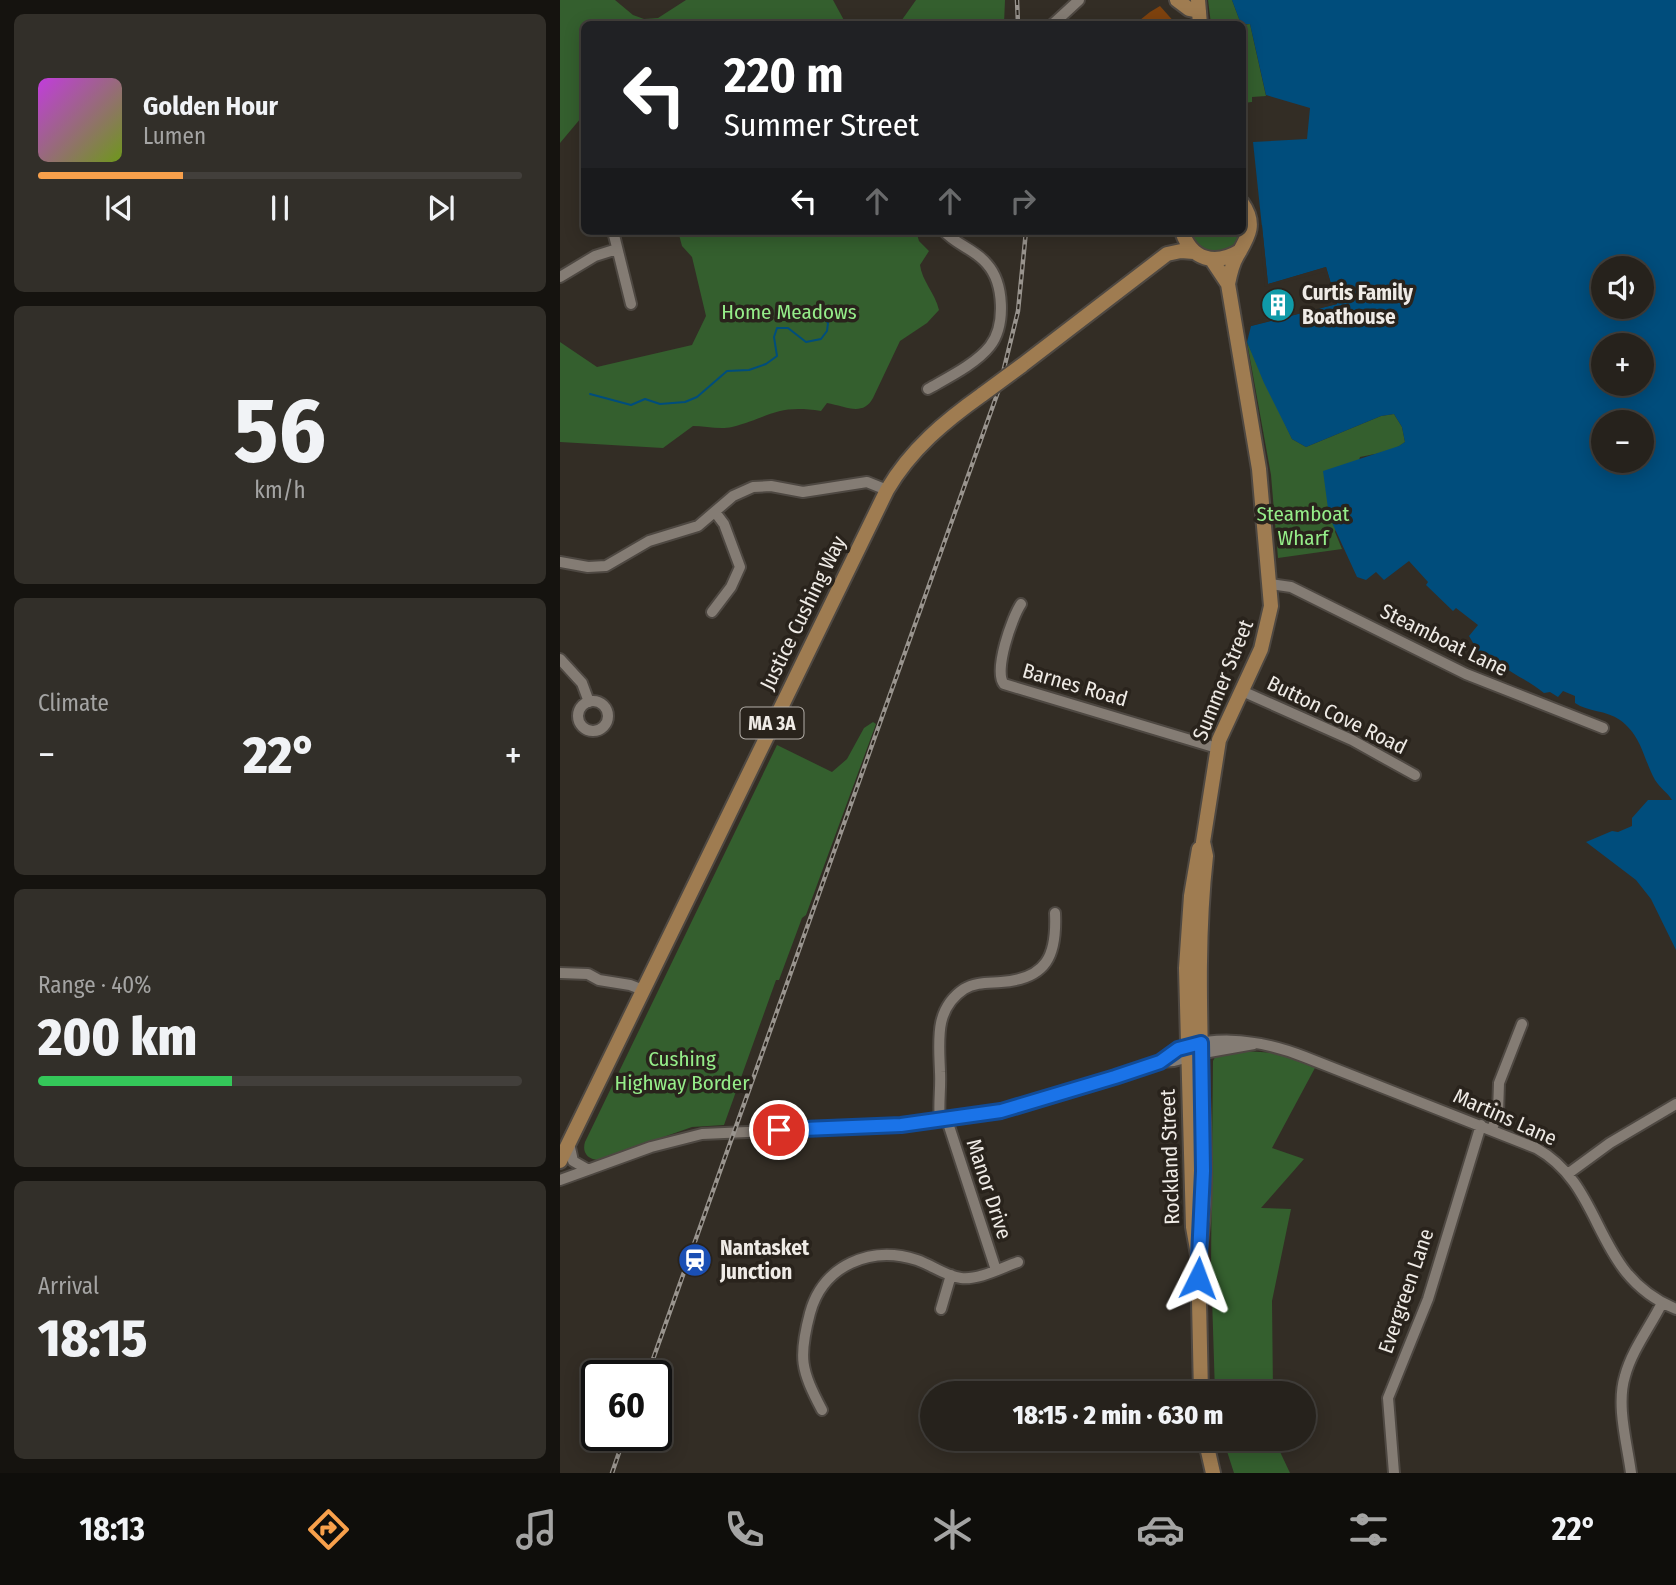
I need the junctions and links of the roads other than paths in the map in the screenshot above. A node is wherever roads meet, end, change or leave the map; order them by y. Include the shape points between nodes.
1 (1079, 0) edge
2 (1177, 0) edge
3 (1199, 12) edge
4 (1056, 21) edge
5 (1246, 212) edge
6 (614, 235) edge
7 (950, 235) edge
8 (1179, 235) edge
9 (1183, 235) edge
10 (617, 249) junction
11 (1240, 251) junction
12 (1194, 252) junction
13 (1167, 254) junction
14 (1212, 260) junction
15 (560, 276) edge
16 (1228, 284) junction
17 (631, 304) dead end
18 (928, 389) dead end
19 (887, 490) junction
20 (715, 512) junction
21 (560, 562) edge
22 (1270, 584) junction
23 (1021, 604) dead end
24 (712, 612) dead end
25 (560, 659) edge
26 (1242, 691) junction
27 (589, 702) dead end
28 (1603, 728) dead end
29 (1217, 748) junction
30 (1415, 775) dead end
31 (1055, 913) dead end
32 (560, 973) edge
33 (643, 990) junction
34 (1522, 1024) dead end
35 (1194, 1050) junction
36 (1676, 1104) edge
37 (943, 1120) junction
38 (1481, 1125) junction
39 (1492, 1129) junction
40 (569, 1143) junction
41 (560, 1161) edge
42 (587, 1169) junction
43 (1569, 1173) junction
44 (560, 1180) edge
45 (1018, 1262) dead end
46 (996, 1270) junction
47 (951, 1275) junction
48 (1662, 1303) junction
49 (941, 1309) dead end
50 (1676, 1309) edge
51 (1201, 1381) edge
52 (822, 1410) dead end
53 (1208, 1451) edge
54 (1213, 1473) edge
55 (1394, 1473) edge
56 (1631, 1473) edge

1 - 4 street
2 - 3 main road
5 - 11 main road, Summer Street via 1251,224
6 - 10 street
7 - 18 street via 992,270 1000,288 1000,309 987,349
8 - 13 main road, Justice Cushing Way / MA 3A
9 - 12 main road
10 - 15 street
10 - 17 street
11 - 14 main road
11 - 16 main road, Summer Street
12 - 13 main road
12 - 14 main road
13 - 19 main road, Justice Cushing Way / MA 3A, bridge via 921,444
14 - 16 main road, Summer Street
16 - 22 main road, Summer Street via 1259,469
19 - 20 street via 867,482 803,492 758,486 736,494
19 - 33 main road, Justice Cushing Way / MA 3A
20 - 21 street via 698,527 649,541 606,566
20 - 24 street via 740,567
22 - 26 main road, Summer Street via 1267,631
22 - 28 street, Steamboat Lane via 1291,587 1466,674
23 - 29 street, Barnes Road via 1000,668 1004,684
25 - 27 street via 577,676
26 - 29 main road, Summer Street
26 - 30 street, Button Cove Road via 1352,740
29 - 35 main road, Summer Street via 1203,842 1196,855 1188,933
31 - 37 street, Manor Drive via 1053,950 1036,973 1017,981 968,987 947,1007 938,1034
32 - 33 street via 588,974
33 - 40 main road, Justice Cushing Way / MA 3A
34 - 39 street via 1499,1083 1498,1113
35 - 37 street via 1031,1103
35 - 38 street, Martins Lane via 1254,1044 1295,1053
35 - 51 main road, Rockland Street via 1203,1227 1198,1255
36 - 43 street
37 - 42 street via 702,1134
37 - 46 street, Manor Drive
38 - 39 street, Martins Lane
38 - 55 street, Evergreen Lane via 1428,1299 1388,1398
39 - 43 street, Martins Lane via 1545,1153
40 - 41 main road, Justice Cushing Way / MA 3A
40 - 42 street via 573,1161
42 - 44 street
43 - 48 street, Martins Lane via 1620,1266 1639,1288
45 - 46 street
46 - 47 street via 970,1278
47 - 49 street
47 - 52 street via 921,1261 892,1255 856,1260 830,1276 813,1304 802,1352 806,1378
48 - 50 street, Martins Lane
48 - 56 street via 1623,1380
53 - 54 main road

